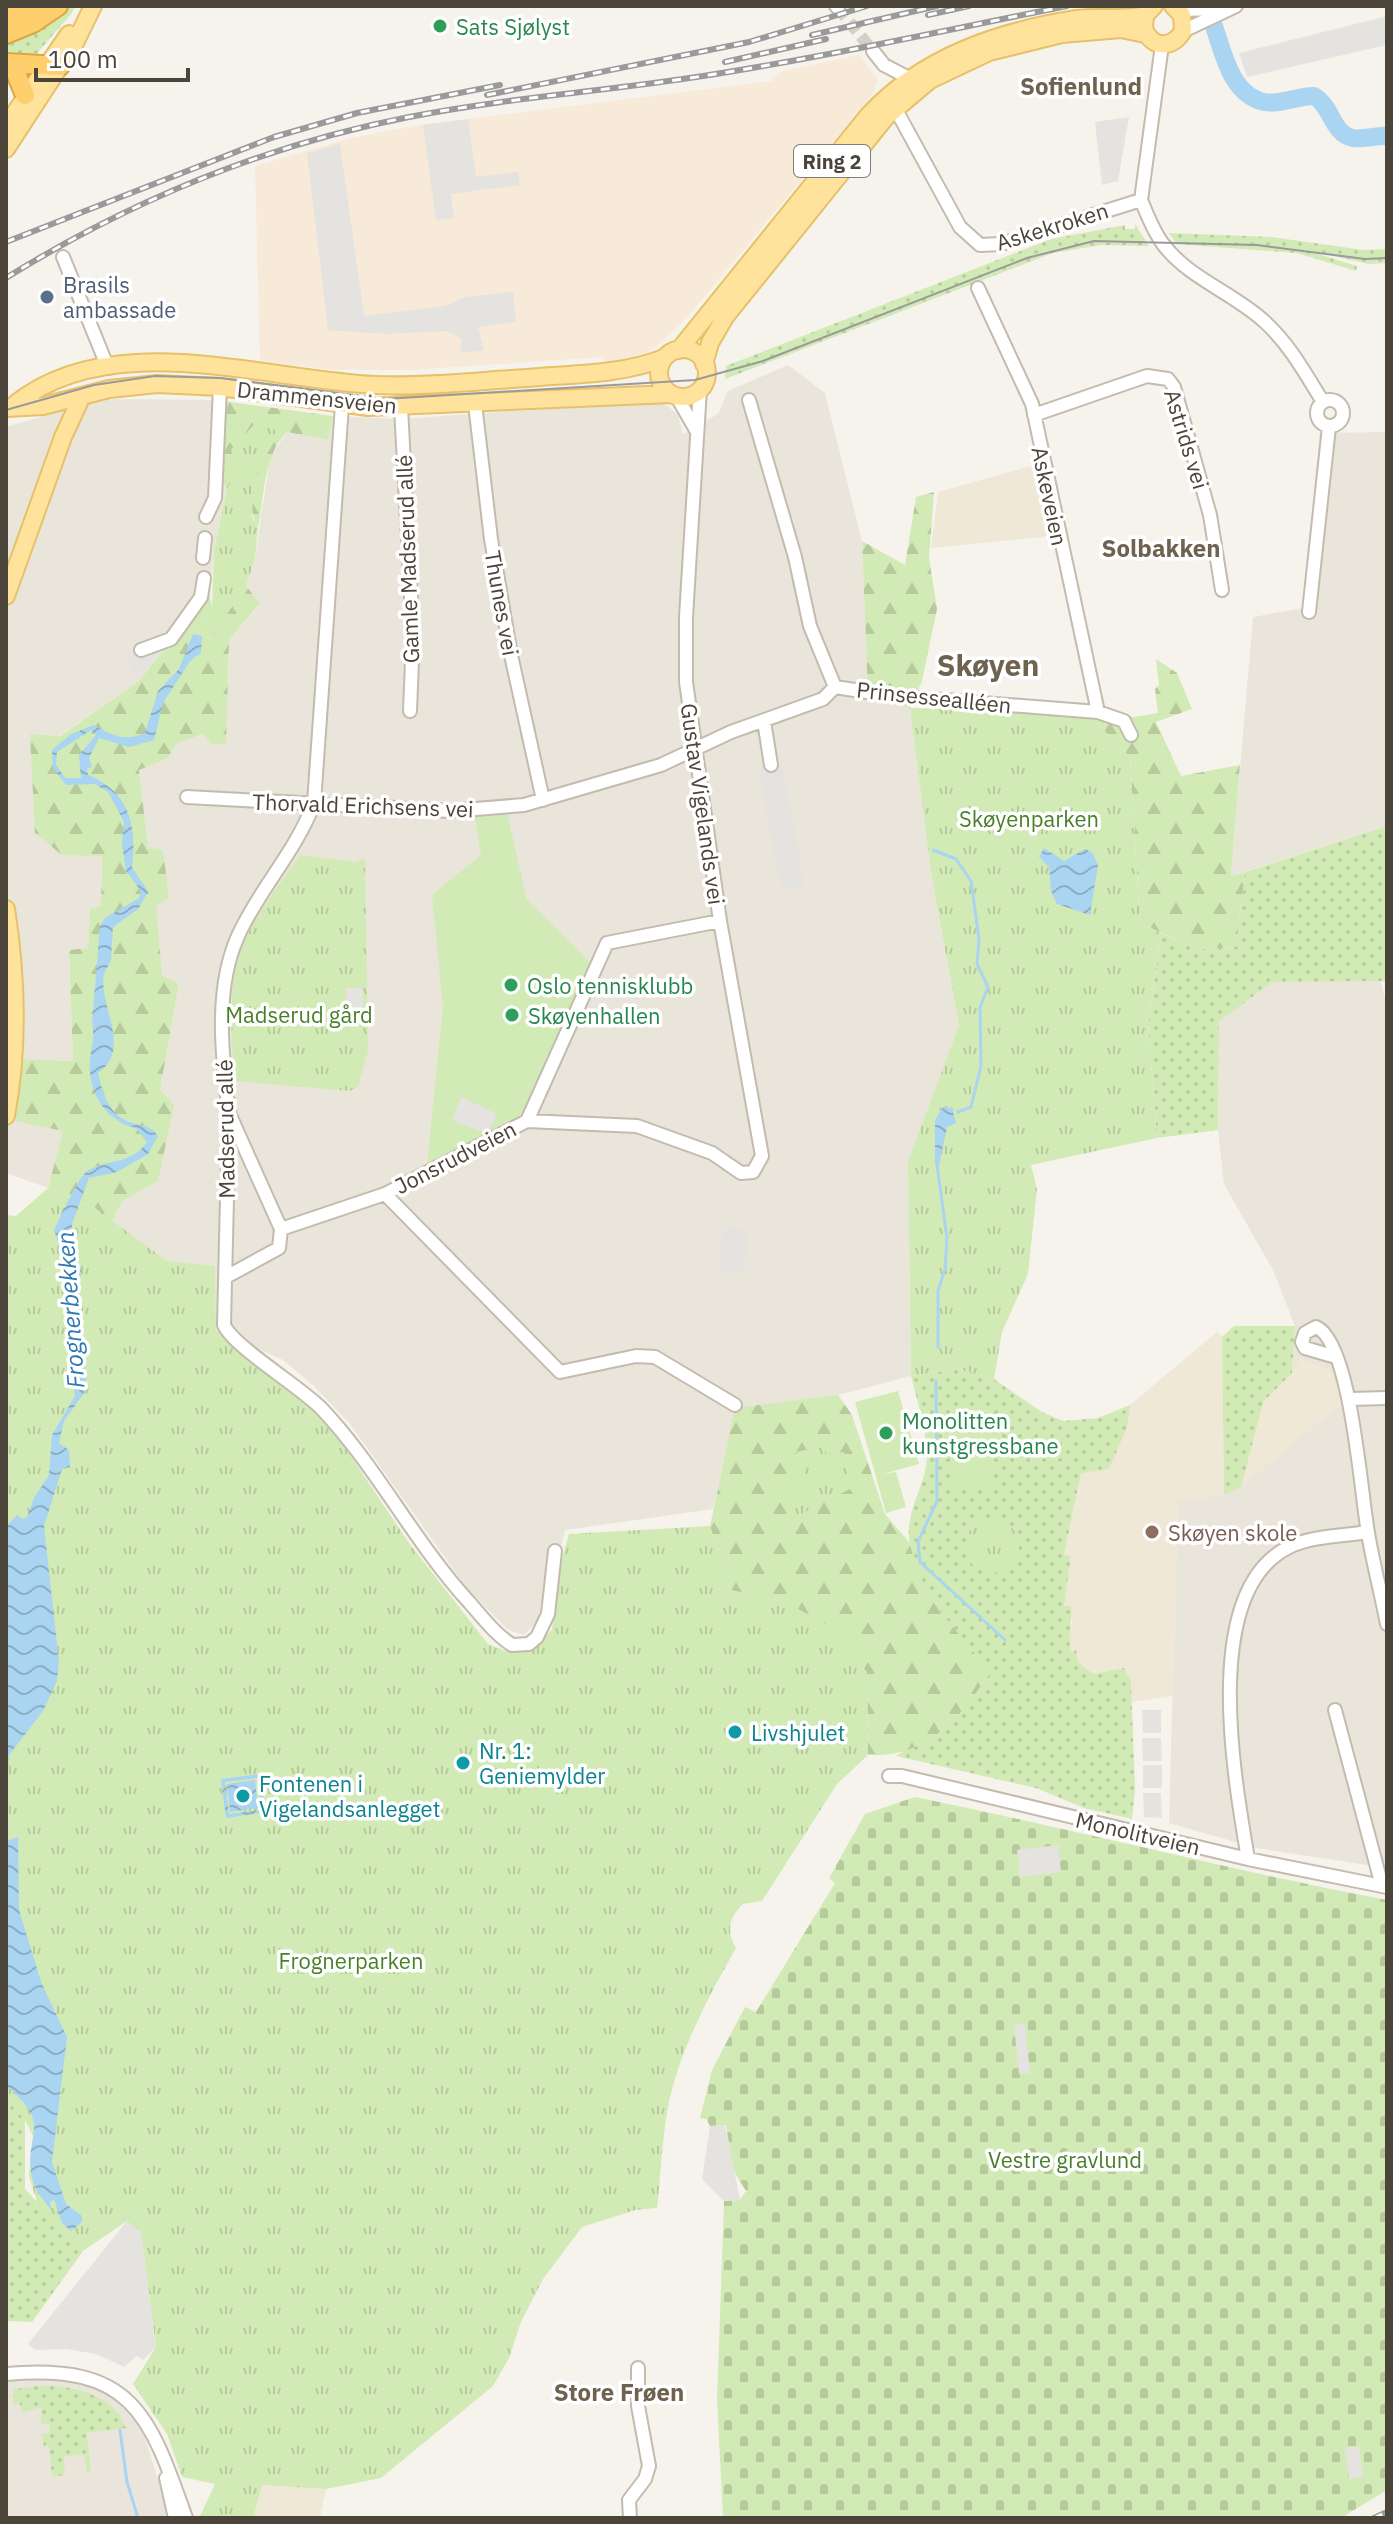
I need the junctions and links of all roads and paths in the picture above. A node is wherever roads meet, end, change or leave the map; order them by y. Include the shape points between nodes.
1 (33, 6) edge
2 (58, 6) edge
3 (1175, 7) edge
4 (1230, 8) edge
5 (1143, 10) edge
6 (89, 12) edge
7 (6, 18) edge
8 (1183, 31) junction
9 (6, 34) edge
10 (1145, 34) junction
11 (1162, 45) junction
12 (873, 51) tunnel mouth
13 (6, 63) edge
14 (884, 65) junction
15 (53, 66) junction
16 (911, 79) junction
17 (25, 95) junction
18 (894, 100) junction
19 (6, 126) edge
20 (6, 149) edge
21 (1141, 200) junction
22 (63, 257) dead end
23 (978, 288) dead end
24 (672, 354) junction
25 (704, 364) junction
26 (108, 368) junction
27 (74, 375) junction
28 (220, 387) junction
29 (700, 389) junction
30 (674, 395) junction
31 (82, 396) junction
32 (749, 400) dead end
33 (61, 402) junction
34 (1323, 402) junction
35 (475, 404) junction
36 (342, 405) junction
37 (10, 406) edge
38 (401, 407) junction
39 (1034, 415) junction
40 (1329, 427) junction
41 (696, 430) junction
42 (63, 437) junction
43 (206, 517) dead end
44 (205, 538) dead end
45 (203, 558) dead end
46 (204, 578) dead end
47 (1222, 590) dead end
48 (6, 596) edge
49 (1309, 612) dead end
50 (141, 650) dead end
51 (835, 687) junction
52 (410, 711) dead end
53 (1098, 712) junction
54 (764, 721) junction
55 (1131, 735) dead end
56 (695, 751) junction
57 (771, 765) dead end
58 (187, 797) dead end
59 (543, 800) junction
60 (314, 803) junction
61 (6, 909) edge
62 (720, 921) junction
63 (229, 1113) junction
64 (6, 1116) edge
65 (527, 1121) junction
66 (753, 1172) joint
67 (385, 1194) junction
68 (281, 1229) junction
69 (226, 1277) junction
70 (1336, 1357) dead end
71 (1387, 1398) edge
72 (1350, 1399) junction
73 (735, 1405) dead end
74 (1368, 1532) junction
75 (555, 1551) dead end
76 (1387, 1624) edge
77 (1335, 1710) dead end
78 (889, 1776) dead end
79 (1248, 1859) junction
80 (1384, 1887) edge
81 (638, 2368) dead end
82 (6, 2374) edge
83 (163, 2463) junction
84 (175, 2518) edge
85 (186, 2518) edge
86 (630, 2518) edge

1 - 7 highway
2 - 9 highway
3 - 4 street
3 - 8 main road via 1184,20
4 - 8 street
5 - 10 main road
5 - 16 main road, Ring 2 via 987,40
6 - 15 main road via 65,38
8 - 11 main road via 1177,40
10 - 11 main road
10 - 18 main road, Ring 2 via 1082,31 989,52
11 - 21 street
12 - 14 street
13 - 15 highway
13 - 17 highway
14 - 16 street
14 - 18 street
15 - 17 main road
15 - 20 main road
16 - 18 main road, Ring 2
17 - 19 main road
18 - 21 street, Askekroken via 960,227 980,245 1001,244
18 - 24 main road, Ring 2 via 867,117
18 - 25 main road, Ring 2 via 725,317
21 - 34 street via 1166,248 1266,323 1295,356
22 - 26 street
23 - 39 street, Askeveien via 1027,388
24 - 25 main road via 694,353
24 - 26 main road, Drammensveien via 602,372 403,385 192,364
24 - 30 main road via 659,378
25 - 29 main road
26 - 27 main road, Drammensveien
27 - 33 main road
27 - 37 main road, Drammensveien via 39,386
28 - 31 main road, Drammensveien via 157,384
28 - 36 main road, Drammensveien
28 - 43 street via 215,498
29 - 30 main road via 688,396
29 - 41 street, Gustav Vigelands vei
30 - 35 main road, Drammensveien
30 - 41 street
31 - 33 main road, Drammensveien
31 - 42 main road
32 - 51 street, Prinsessealléen via 810,626
33 - 37 main road, Drammensveien
33 - 42 main road
34 - 40 street via 1316,414
34 - 40 street via 1337,401 1343,410 1342,419
35 - 38 main road, Drammensveien
35 - 59 street, Thunes vei via 491,539
36 - 38 main road, Drammensveien
36 - 60 street, Madserud allé
38 - 52 street, Gamle Madserud allé via 413,636
39 - 47 street, Astrids vei via 1147,376 1170,382 1210,515
39 - 53 street, Askeveien
40 - 49 street
41 - 56 street, Gustav Vigelands vei via 685,658
42 - 48 main road
44 - 45 street
46 - 50 street via 201,597 171,639
51 - 53 street, Prinsessealléen
51 - 54 street, Thorvald Erichsens vei via 823,699
53 - 55 street, Prinsessealléen via 1124,721
54 - 56 street, Thorvald Erichsens vei
54 - 57 street
56 - 59 street, Thorvald Erichsens vei
56 - 62 street, Gustav Vigelands vei
58 - 60 street, Thorvald Erichsens vei
59 - 60 street, Thorvald Erichsens vei via 482,810
60 - 63 street, Madserud allé via 292,853 247,918 230,956 223,1003
61 - 64 main road via 17,1027
62 - 65 street via 607,943
62 - 66 street, Gustav Vigelands vei via 762,1156
63 - 68 street
63 - 69 street, Madserud allé
65 - 66 street, Jonsrudveien via 637,1126 712,1153 741,1173
65 - 67 street, Jonsrudveien
67 - 68 street, Jonsrudveien
67 - 73 street via 560,1372 655,1357
68 - 69 street via 279,1248
69 - 75 street, Madserud allé via 227,1331 320,1407 456,1589 512,1645 529,1644 544,1626
70 - 72 street
71 - 72 street
72 - 74 street
74 - 76 street
74 - 79 street via 1288,1548 1258,1574 1244,1603 1232,1639 1230,1752
77 - 80 street
78 - 79 street, Monolitveien
79 - 80 street, Monolitveien
81 - 86 street via 638,2406 649,2466 629,2500
82 - 83 street via 67,2372 100,2383 136,2407 152,2430
83 - 84 street
83 - 85 street

